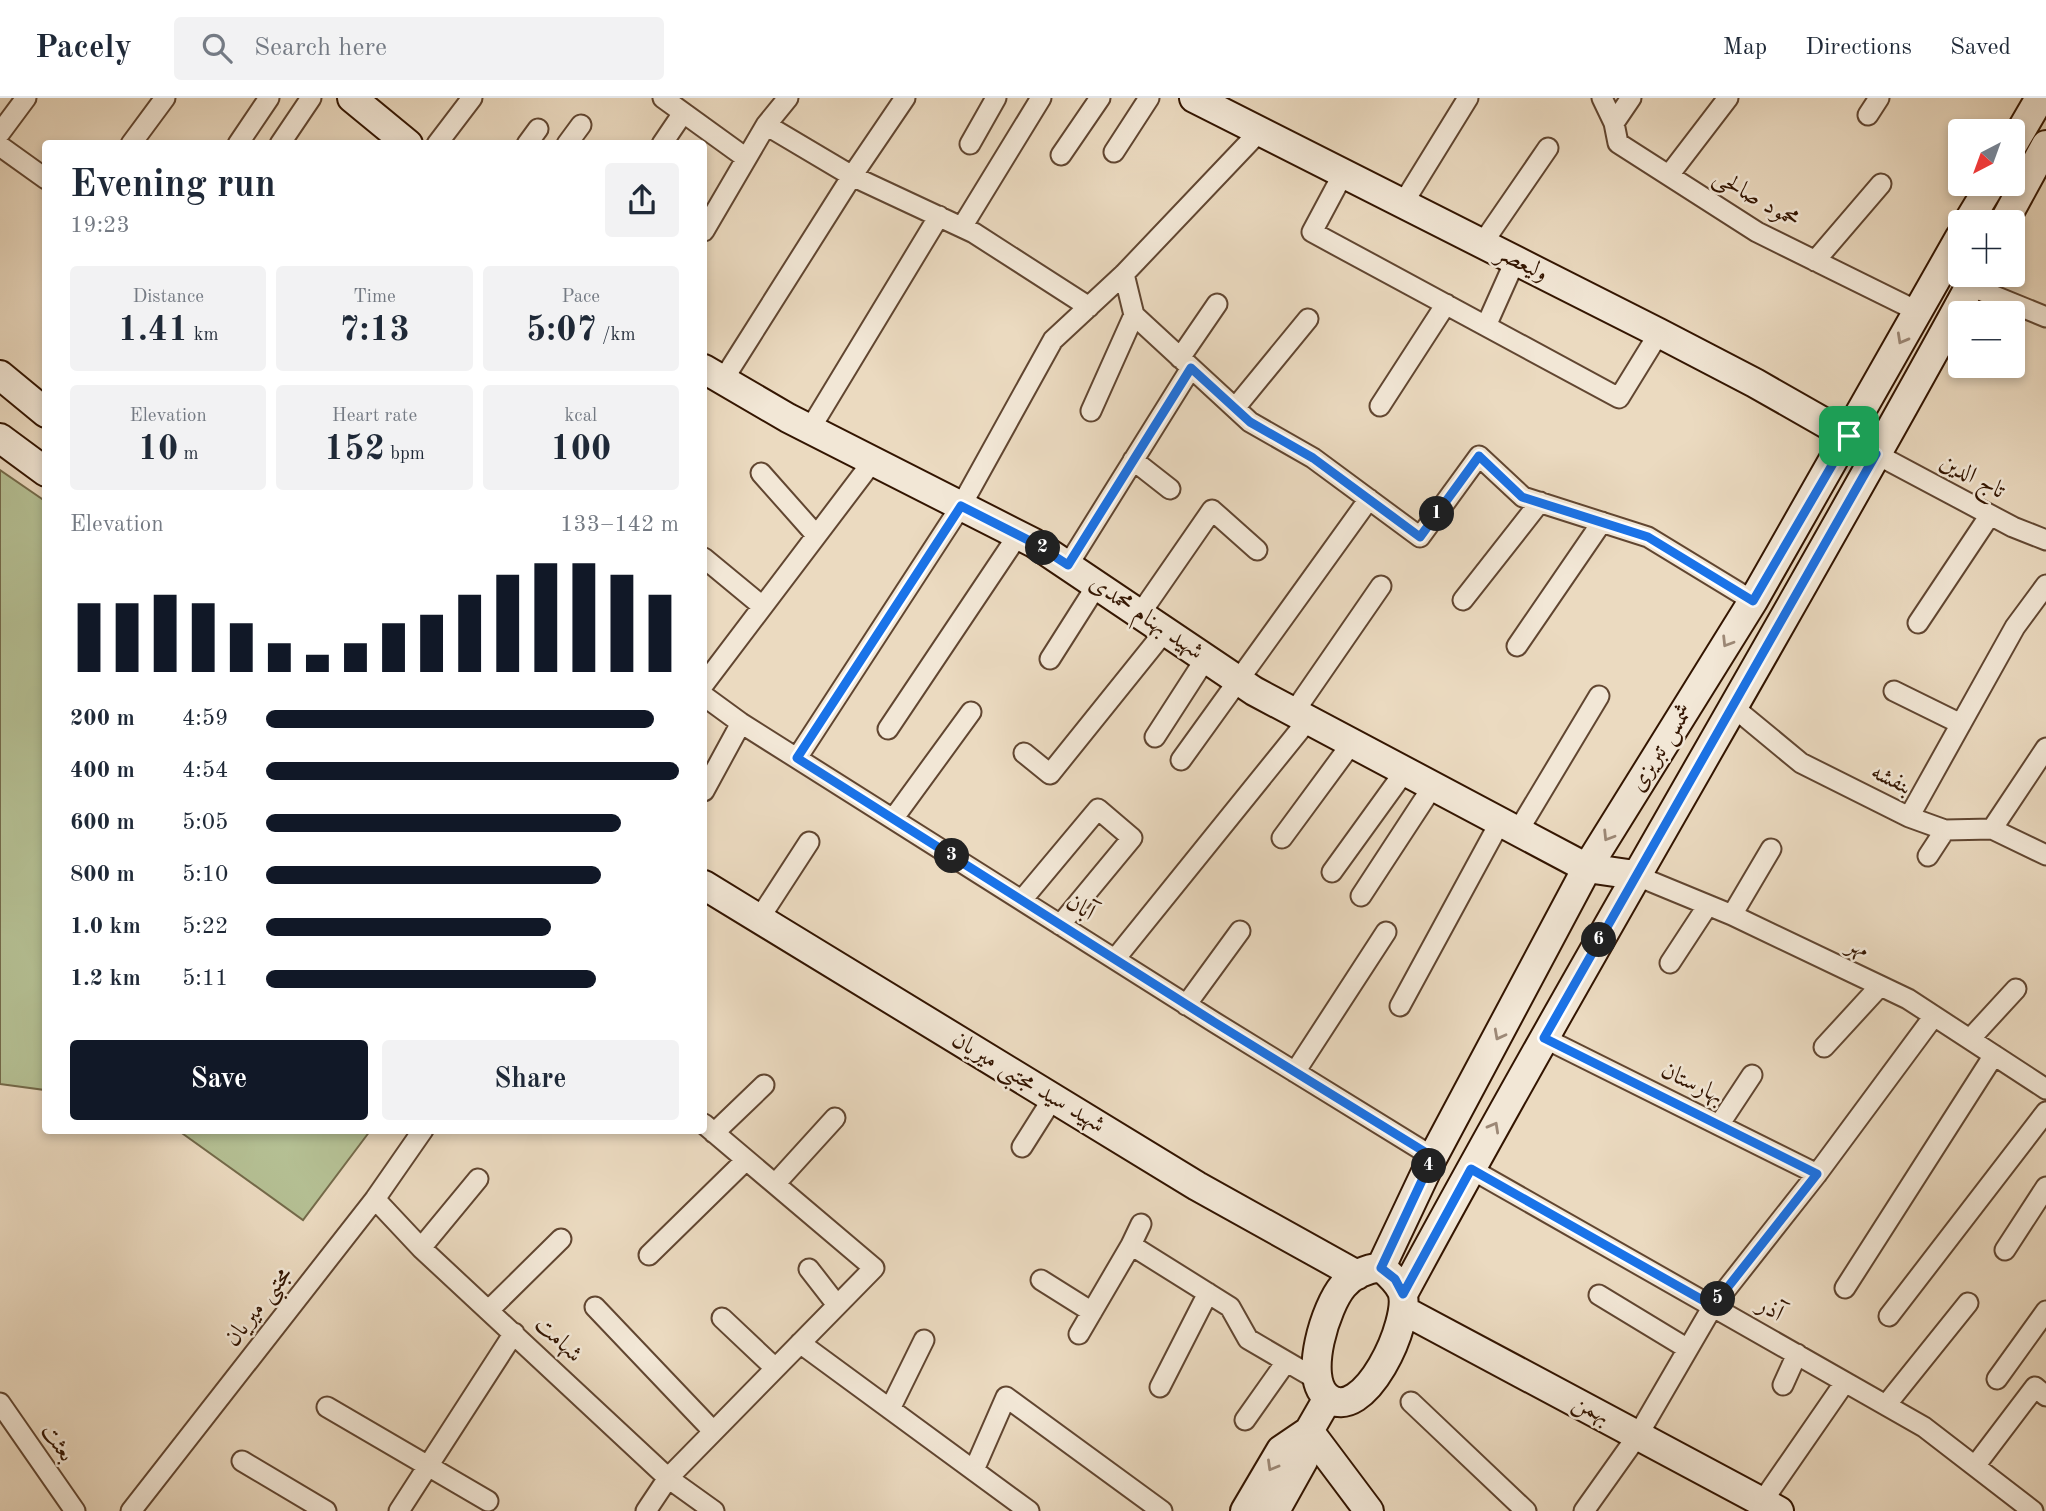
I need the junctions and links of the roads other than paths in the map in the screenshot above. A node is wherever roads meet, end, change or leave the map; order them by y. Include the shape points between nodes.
1 (26, 98) edge
2 (165, 98) edge
3 (269, 98) edge
4 (311, 98) edge
5 (352, 98) edge
6 (472, 98) edge
7 (663, 98) edge
8 (788, 98) edge
9 (905, 98) edge
10 (996, 98) edge
11 (1041, 98) edge
12 (1100, 98) edge
13 (1149, 98) edge
14 (1194, 98) edge
15 (1468, 98) edge
16 (1602, 98) edge
17 (1632, 98) edge
18 (1728, 98) edge
19 (1879, 98) edge
20 (2040, 98) edge
21 (1226, 105) edge
22 (683, 113) junction
23 (1868, 115) dead end
24 (1614, 123) junction
25 (766, 124) junction
26 (2025, 124) edge
27 (582, 125) dead end
28 (1259, 132) junction
29 (0, 133) edge
30 (394, 139) edge
31 (134, 140) edge
32 (241, 140) edge
33 (283, 140) edge
34 (440, 140) edge
35 (570, 140) edge
36 (665, 140) edge
37 (971, 144) dead end
38 (2046, 145) edge
39 (0, 146) edge
40 (1548, 148) dead end
41 (1114, 152) dead end
42 (1061, 155) dead end
43 (746, 158) junction
44 (1343, 174) junction
45 (1669, 175) junction
46 (42, 176) edge
47 (852, 176) junction
48 (2038, 179) edge
49 (1881, 184) dead end
50 (1402, 205) junction
51 (2013, 210) edge
52 (939, 216) junction
53 (707, 226) edge
54 (962, 227) junction
55 (1482, 244) junction
56 (1948, 258) edge
57 (1515, 261) junction
58 (1815, 261) junction
59 (1124, 274) junction
60 (1969, 287) edge
61 (1987, 287) edge
62 (1217, 304) dead end
63 (1446, 304) junction
64 (1088, 307) junction
65 (1917, 311) junction
66 (1134, 315) junction
67 (2046, 317) edge
68 (1308, 319) dead end
69 (1486, 326) junction
70 (1659, 333) junction
71 (1185, 363) junction
72 (709, 374) edge
73 (0, 375) edge
74 (1380, 407) dead end
75 (1235, 408) junction
76 (42, 410) edge
77 (1091, 411) dead end
78 (810, 429) junction
79 (1849, 436) junction
80 (0, 438) edge
81 (1876, 454) junction
82 (1133, 460) junction
83 (873, 461) junction
84 (42, 469) edge
85 (761, 473) dead end
86 (1170, 489) dead end
87 (1369, 499) junction
88 (1540, 502) junction
89 (961, 506) junction
90 (1990, 515) junction
91 (1602, 522) junction
92 (816, 535) junction
93 (1018, 535) junction
94 (2046, 540) edge
95 (1257, 550) dead end
96 (707, 560) edge
97 (1068, 565) junction
98 (1097, 585) junction
99 (2046, 585) edge
100 (1381, 586) dead end
101 (1463, 600) dead end
102 (1753, 601) junction
103 (762, 606) junction
104 (1140, 614) junction
105 (1917, 623) dead end
106 (1165, 631) junction
107 (1517, 646) dead end
108 (1206, 658) junction
109 (1050, 659) dead end
110 (707, 680) edge
111 (1238, 680) junction
112 (1894, 691) dead end
113 (1599, 696) dead end
114 (707, 698) edge
115 (1732, 706) junction
116 (971, 712) dead end
117 (1301, 716) junction
118 (741, 723) junction
119 (1961, 724) junction
120 (888, 729) dead end
121 (1155, 737) dead end
122 (1352, 743) junction
123 (2046, 748) edge
124 (1024, 753) dead end
125 (797, 758) junction
126 (1181, 760) dead end
127 (1405, 771) junction
128 (707, 785) edge
129 (1433, 786) junction
130 (1909, 817) junction
131 (893, 819) junction
132 (1509, 827) junction
133 (1992, 829) junction
134 (1945, 830) junction
135 (1282, 838) dead end
136 (809, 842) dead end
137 (1771, 849) dead end
138 (2046, 855) edge
139 (1928, 856) dead end
140 (1587, 869) junction
141 (1332, 872) dead end
142 (1635, 875) junction
143 (707, 887) edge
144 (1361, 896) dead end
145 (1022, 900) junction
146 (1708, 905) junction
147 (1732, 915) junction
148 (759, 919) junction
149 (1060, 925) junction
150 (1240, 931) dead end
151 (1386, 932) dead end
152 (1115, 959) junction
153 (1670, 964) dead end
154 (1880, 986) junction
155 (2016, 989) dead end
156 (1186, 1004) junction
157 (1400, 1006) dead end
158 (1934, 1016) junction
159 (1544, 1038) junction
160 (1970, 1039) junction
161 (1824, 1047) dead end
162 (1994, 1055) junction
163 (1295, 1072) junction
164 (1752, 1075) dead end
165 (764, 1085) dead end
166 (2046, 1089) edge
167 (1053, 1098) junction
168 (2046, 1112) edge
169 (835, 1118) dead end
170 (1719, 1125) junction
171 (709, 1128) edge
172 (420, 1134) edge
173 (1022, 1147) dead end
174 (1433, 1157) junction
175 (746, 1160) junction
176 (1471, 1169) junction
177 (1817, 1174) junction
178 (478, 1179) dead end
179 (775, 1184) junction
180 (2046, 1187) edge
181 (375, 1199) junction
182 (1141, 1224) dead end
183 (561, 1239) dead end
184 (1131, 1245) junction
185 (421, 1248) junction
186 (2005, 1250) dead end
187 (649, 1255) dead end
188 (809, 1269) dead end
189 (1369, 1271) junction
190 (1041, 1280) dead end
191 (1845, 1288) dead end
192 (1208, 1293) junction
193 (1599, 1295) dead end
194 (1403, 1302) junction
195 (1968, 1303) dead end
196 (837, 1305) junction
197 (1713, 1306) junction
198 (595, 1307) dead end
199 (489, 1310) junction
200 (2046, 1311) edge
201 (1092, 1312) junction
202 (1889, 1316) dead end
203 (722, 1318) dead end
204 (514, 1333) junction
205 (1079, 1334) dead end
206 (924, 1340) dead end
207 (800, 1343) junction
208 (1688, 1349) junction
209 (1797, 1354) junction
210 (1286, 1362) junction
211 (775, 1368) junction
212 (1997, 1379) dead end
213 (1845, 1381) junction
214 (1783, 1385) dead end
215 (1160, 1387) dead end
216 (1323, 1389) junction
217 (2046, 1396) edge
218 (1411, 1402) dead end
219 (0, 1403) edge
220 (1886, 1405) junction
221 (327, 1407) dead end
222 (890, 1409) junction
223 (1245, 1420) dead end
224 (1309, 1431) junction
225 (713, 1432) junction
226 (1638, 1435) junction
227 (242, 1461) dead end
228 (428, 1466) junction
229 (1975, 1466) junction
230 (974, 1470) junction
231 (668, 1478) junction
232 (488, 1501) dead end
233 (1771, 1506) edge
234 (75, 1511) edge
235 (131, 1511) edge
236 (326, 1511) edge
237 (399, 1511) edge
238 (646, 1511) edge
239 (714, 1511) edge
240 (1029, 1511) edge
241 (1162, 1511) edge
242 (1245, 1511) edge
243 (1275, 1511) edge
244 (1369, 1511) edge
245 (1526, 1511) edge
246 (1584, 1511) edge
247 (2033, 1511) edge

1 - 29 street
2 - 31 street
3 - 32 street
4 - 33 street
5 - 30 street
6 - 34 street
7 - 22 street
8 - 25 street
9 - 47 street
10 - 37 street
11 - 54 street
12 - 42 street
13 - 41 street
14 - 21 street, ولیعصر
15 - 50 street
16 - 24 street, محمود صالحی
17 - 24 street
18 - 45 street
19 - 23 street
20 - 26 street
21 - 28 street, ولیعصر
22 - 36 street
22 - 43 street
24 - 45 street, محمود صالحی via 1618,143
25 - 43 street
25 - 47 street
27 - 35 street
28 - 44 street, ولیعصر
28 - 59 street
38 - 48 street
39 - 46 street
40 - 55 street
43 - 53 street
44 - 50 street, ولیعصر
44 - 63 street via 1312,232
45 - 58 street, محمود صالحی via 1757,232
47 - 52 street
47 - 72 street
48 - 51 street
49 - 58 street
50 - 55 street, ولیعصر
52 - 54 street
52 - 78 street
54 - 64 street
55 - 57 street, ولیعصر
56 - 65 street, شمس تبریزی
57 - 69 street
57 - 70 street, ولیعصر
58 - 65 street, محمود صالحی
59 - 64 street
59 - 66 street
60 - 81 street, شمس تبریزی
61 - 67 street
62 - 71 street
63 - 69 street
63 - 74 street
64 - 89 street via 1053,340
65 -> 79 street, شمس تبریزی
66 - 71 street
66 - 77 street
68 - 75 street
69 - 70 street via 1619,398
70 - 79 street, ولیعصر
71 - 75 street
71 - 82 street
72 - 78 street, شهید بهنام محمدی
73 - 76 street
75 - 87 street
78 - 83 street, شهید بهنام محمدی
79 - 81 street, ولیعصر
79 - 102 street, شمس تبریزی
80 - 84 street
81 - 90 street, تاج الدین
81 - 115 street, شمس تبریزی
82 - 86 street
82 - 97 street
83 - 89 street, شهید بهنام محمدی
83 - 92 street
85 - 92 street
87 - 88 street via 1420,537 1479,456 1522,497
87 - 111 street
88 - 91 street
88 - 101 street
89 - 93 street, شهید بهنام محمدی
89 - 125 street
90 - 94 street, تاج الدین
90 - 105 street
91 - 102 street via 1648,537
91 - 107 street
92 - 103 street
93 - 97 street, شهید بهنام محمدی
93 - 120 street
95 - 104 street via 1212,510
96 - 103 street
97 - 98 street, شهید بهنام محمدی
98 - 104 street, شهید بهنام محمدی
98 - 109 street
99 - 119 street via 2015,627
100 - 117 street
102 -> 140 street, شمس تبریزی
103 - 110 street
104 - 106 street, شهید بهنام محمدی
106 - 108 street, شهید بهنام محمدی
106 - 124 street via 1050,774
108 - 111 street, شهید بهنام محمدی
108 - 121 street
111 - 117 street, شهید بهنام محمدی
111 - 126 street
112 - 119 street
113 - 132 street
114 - 118 street, آبان
115 - 130 street, بنفشه via 1801,763
115 - 142 street, شمس تبریزی
116 - 131 street
117 - 122 street, شهید بهنام محمدی
117 - 152 street
118 - 125 street, آبان
118 - 128 street
119 - 130 street
122 - 127 street, شهید بهنام محمدی
122 - 135 street
123 - 133 street
125 - 131 street, آبان
127 - 129 street, شهید بهنام محمدی
127 - 141 street
129 - 132 street, شهید بهنام محمدی
129 - 144 street
130 - 134 street, بنفشه
131 - 145 street, آبان
132 - 140 street, شهید بهنام محمدی
132 - 157 street
133 - 134 street, بنفشه
133 - 138 street, بنفشه
134 - 139 street
136 - 148 street
137 - 147 street
140 - 142 street
140 -> 174 street, شمس تبریزی
142 - 146 street, مهر
142 - 159 street, شمس تبریزی
143 - 148 street, شهید سید مجتبی میریان
145 - 149 street, آبان
145 - 149 street via 1098,809 1132,838
146 - 147 street, مهر
146 - 153 street
147 - 154 street, مهر
148 - 167 street, شهید سید مجتبی میریان
149 - 152 street, آبان
150 - 156 street
151 - 163 street
152 - 156 street, آبان
154 - 158 street, مهر
154 - 161 street
155 - 160 street
156 - 163 street, آبان
158 - 160 street, مهر
158 - 177 street
159 - 170 street, بهارستان
176 -> 159 street, شمس تبریزی
160 - 162 street, مهر
162 - 166 street, مهر
162 - 191 street
163 - 174 street, آبان
164 - 170 street
165 - 171 street
167 - 173 street
167 - 189 street, شهید سید مجتبی میریان via 1197,1186
168 - 202 street
169 - 179 street
170 - 177 street, بهارستان
171 - 175 street
172 - 181 street, مجتبی میریان
174 - 189 street, شمس تبریزی
175 - 179 street
175 - 187 street
176 - 194 street, شمس تبریزی
176 - 197 street, آذر
177 - 197 street
178 - 185 street
179 - 196 street via 874,1268
180 - 186 street
181 - 185 street, شهامت
181 - 235 street, مجتبی میریان
182 - 184 street
183 - 199 street
184 - 192 street
184 - 201 street
185 - 199 street, شهامت
188 - 196 street
189 - 194 street via 1395,1279
189 - 216 street, شمس تبریزی via 1344,1285 1328,1315 1315,1368
190 - 201 street
192 - 210 street via 1230,1307 1248,1339
192 - 215 street
193 - 208 street
194 - 216 street, شمس تبریزی via 1389,1355 1361,1395 1339,1402
194 - 226 street, بهمن
195 - 220 street
196 - 207 street
197 - 208 street
197 - 209 street, آذر
198 - 225 street
199 - 204 street, شهامت
200 - 212 street
201 - 205 street
203 - 211 street
204 - 228 street
204 - 231 street, شهامت
206 - 222 street
207 - 211 street
207 - 222 street
208 - 226 street
209 - 213 street, آذر
209 - 214 street
210 - 216 street
210 - 223 street
211 - 225 street
213 - 220 street, آذر
213 - 233 street
216 - 224 street
217 - 229 street via 2035,1387
218 - 245 street
219 - 234 street, بعثت
220 - 229 street, آذر
221 - 228 street
222 - 230 street
224 -> 242 street via 1281,1450
224 - 243 street via 1303,1461
224 - 244 street
225 - 231 street
226 - 233 street, بهمن
226 - 246 street
227 - 236 street
228 - 232 street
228 - 237 street
229 - 247 street, آذر
230 - 240 street
230 - 241 street via 1006,1397
231 - 238 street
231 - 239 street, شهامت

